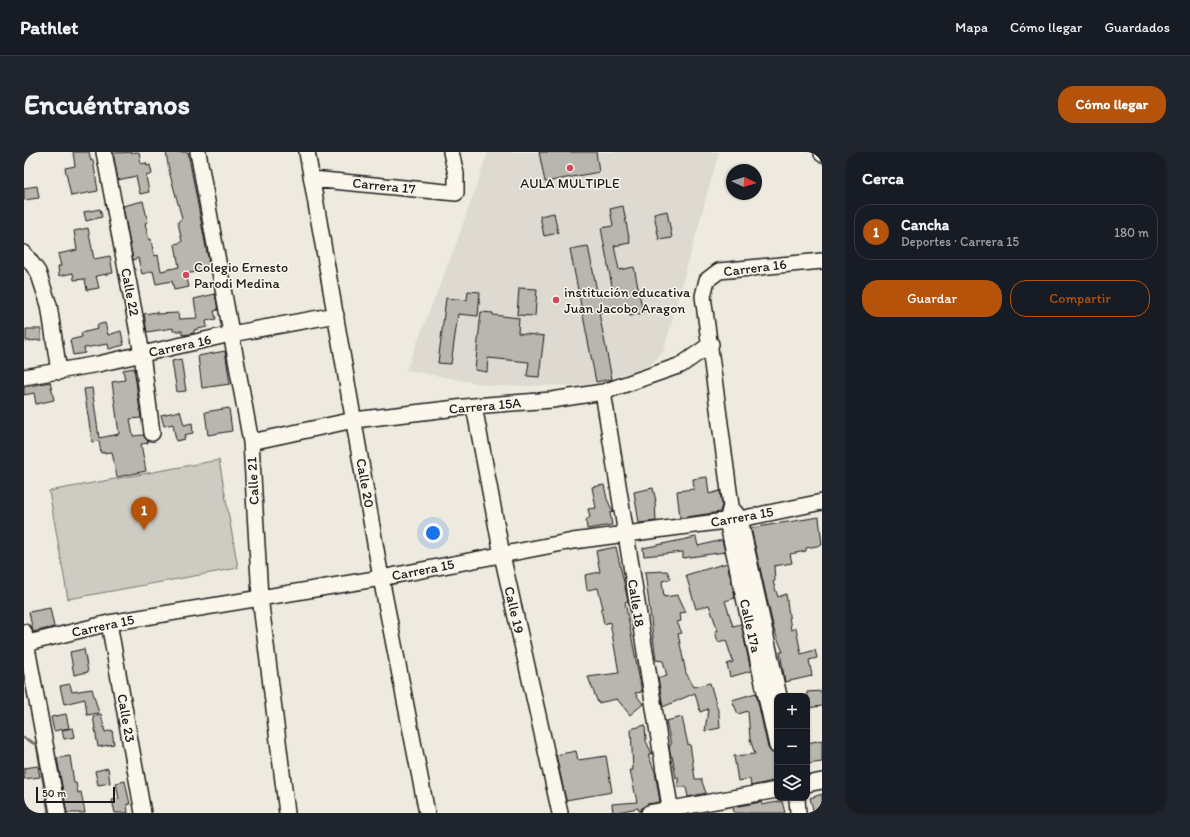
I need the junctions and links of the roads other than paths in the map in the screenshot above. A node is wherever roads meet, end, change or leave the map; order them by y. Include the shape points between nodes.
1 (104, 152) edge
2 (198, 152) edge
3 (307, 152) edge
4 (451, 152) edge
5 (312, 179) junction
6 (25, 257) edge
7 (822, 261) edge
8 (703, 296) joint
9 (336, 315) junction
10 (231, 334) junction
11 (711, 344) junction
12 (142, 354) junction
13 (59, 372) junction
14 (24, 377) edge
15 (603, 392) junction
16 (474, 406) junction
17 (354, 420) junction
18 (152, 433) dead end
19 (251, 442) junction
20 (822, 502) edge
21 (734, 520) junction
22 (624, 533) junction
23 (502, 555) junction
24 (381, 578) junction
25 (260, 597) junction
26 (109, 623) junction
27 (25, 640) edge
28 (778, 693) edge
29 (774, 730) edge
30 (822, 781) edge
31 (810, 783) edge
32 (774, 791) edge
33 (671, 811) edge
34 (58, 813) edge
35 (143, 813) edge
36 (286, 813) edge
37 (427, 813) edge
38 (560, 813) edge
39 (649, 813) edge

1 - 12 street, Calle 22
2 - 10 street, Calle 21
3 - 5 street, Calle 20
4 - 5 street, Carrera 17 via 456,174 456,193
5 - 9 street, Calle 20
6 - 13 street via 38,272 49,305
7 - 8 street, Carrera 16 via 720,271 708,280
8 - 11 street, Calle 17a
9 - 10 street, Carrera 16
9 - 17 street, Calle 20
10 - 12 street, Carrera 16
10 - 19 street, Calle 21
11 - 15 street, Carrera 15A via 681,365
11 - 21 street, Calle 17a
12 - 13 street, Carrera 16
12 - 18 street, Calle 22
13 - 14 street, Carrera 16
15 - 16 street, Carrera 15A via 552,400
15 - 22 street, Calle 18
16 - 17 street, Carrera 15A
16 - 23 street, Calle 19
17 - 19 street, Carrera 15A
17 - 24 street, Calle 20
19 - 25 street, Calle 21
20 - 21 street, Carrera 15
21 - 22 street, Carrera 15
21 - 28 street, Calle 17a
21 - 29 street, Calle 17a
22 - 23 street, Carrera 15
22 - 33 street, Calle 18
23 - 24 street, Carrera 15
23 - 38 street, Calle 19
24 - 25 street, Carrera 15
24 - 37 street, Calle 20
25 - 26 street, Carrera 15
25 - 36 street, Calle 21
26 - 27 street, Carrera 15
26 - 35 street, Calle 23
27 - 34 street
30 - 31 street
32 - 33 street
33 - 39 street

